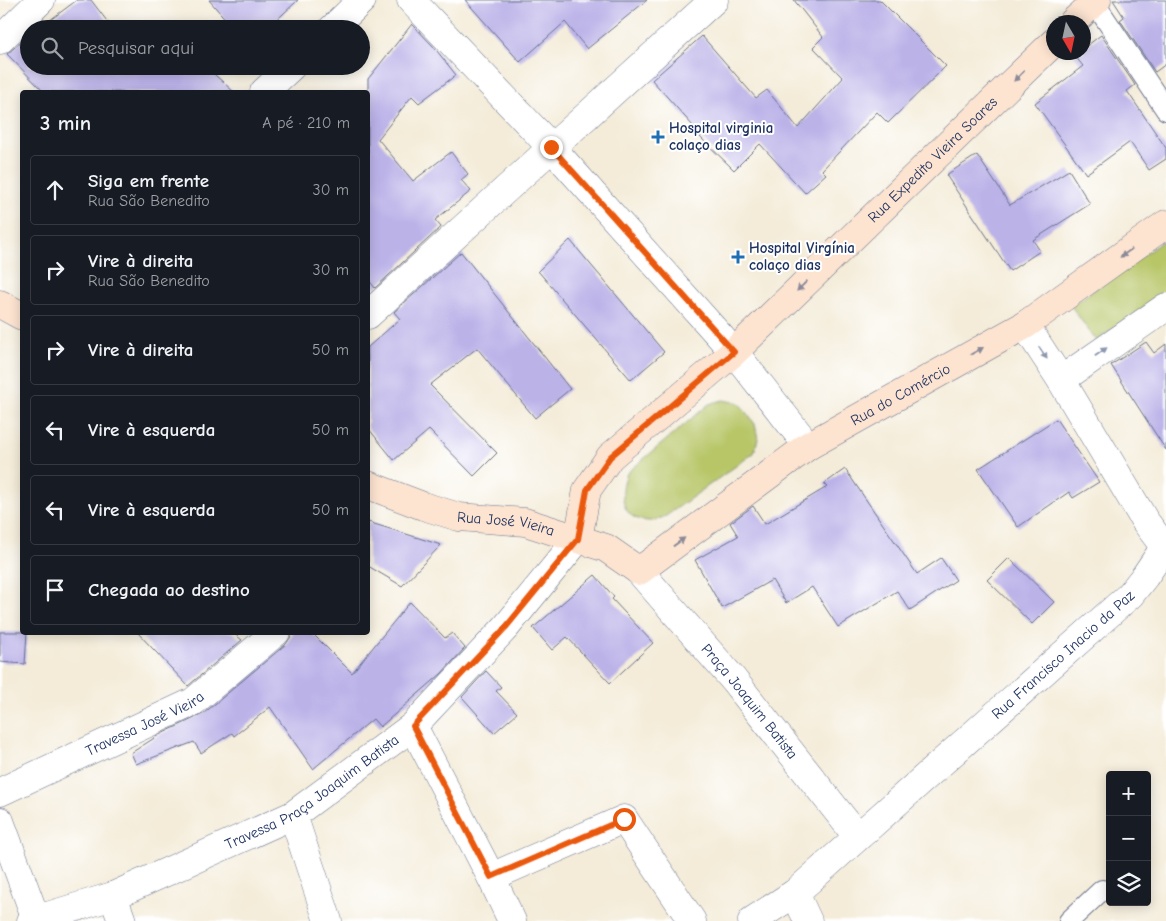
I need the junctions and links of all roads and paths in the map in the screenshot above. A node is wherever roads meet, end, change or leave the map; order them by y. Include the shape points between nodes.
1 (41, 0) edge
2 (362, 0) edge
3 (411, 0) edge
4 (714, 0) edge
5 (1095, 1) edge
6 (1080, 15) edge
7 (20, 20) edge
8 (20, 20) edge
9 (341, 20) edge
10 (0, 40) edge
11 (1046, 50) edge
12 (282, 75) edge
13 (266, 90) edge
14 (1166, 110) edge
15 (551, 147) junction
16 (1166, 224) edge
17 (0, 304) edge
18 (1166, 307) edge
19 (370, 313) edge
20 (20, 315) edge
21 (1024, 325) junction
22 (734, 352) junction
23 (1061, 380) junction
24 (808, 446) junction
25 (370, 491) edge
26 (578, 539) junction
27 (1165, 548) edge
28 (639, 571) junction
29 (272, 635) edge
30 (413, 726) junction
31 (0, 792) edge
32 (293, 815) junction
33 (0, 821) edge
34 (857, 836) junction
35 (491, 877) junction
36 (1102, 890) dead end
37 (795, 893) junction
38 (113, 896) junction
39 (34, 920) edge
40 (122, 921) edge
41 (328, 921) edge
42 (512, 921) edge
43 (692, 921) edge
44 (752, 921) edge
45 (808, 921) edge
46 (1069, 921) edge

1 - 7 street
2 - 9 street
3 - 15 street
4 - 15 street
5 - 6 main road
5 - 14 lane
8 - 10 street
11 -> 22 main road, Rua Expedito Vieira Soares
12 - 13 street
15 - 19 street
15 - 22 street
16 -> 21 main road, Rua do Comércio
17 - 20 main road
23 -> 18 street
21 -> 23 street, Rua Francisco Inacio da Paz
24 -> 21 main road, Rua do Comércio
22 - 24 street
22 - 26 main road, Rua Expedito Vieira Soares via 610,457 587,490
23 - 27 street, Rua Francisco Inacio da Paz via 1145,521
28 -> 24 main road, Rua do Comércio
25 - 26 main road, Rua José Vieira via 459,516 525,522
26 - 28 main road, Rua José Vieira via 606,548
26 - 30 street, Travessa Praça Joaquim Batista via 506,627
27 - 34 street, Rua Francisco Inacio da Paz via 1130,595
28 - 34 street, Praça Joaquim Batista via 732,678
29 - 31 street, Travessa José Vieira via 192,702
30 - 32 street, Travessa Praça Joaquim Batista
30 - 35 street
32 - 38 street, Travessa Praça Joaquim Batista
32 - 41 street
33 - 39 street
34 - 37 street, Rua Francisco Inacio da Paz
35 - 42 street
35 - 43 street via 624,819
36 - 46 lane
37 - 44 street, Rua Francisco Inacio da Paz
37 - 45 street
38 - 39 street, Travessa Praça Joaquim Batista
38 - 40 street

